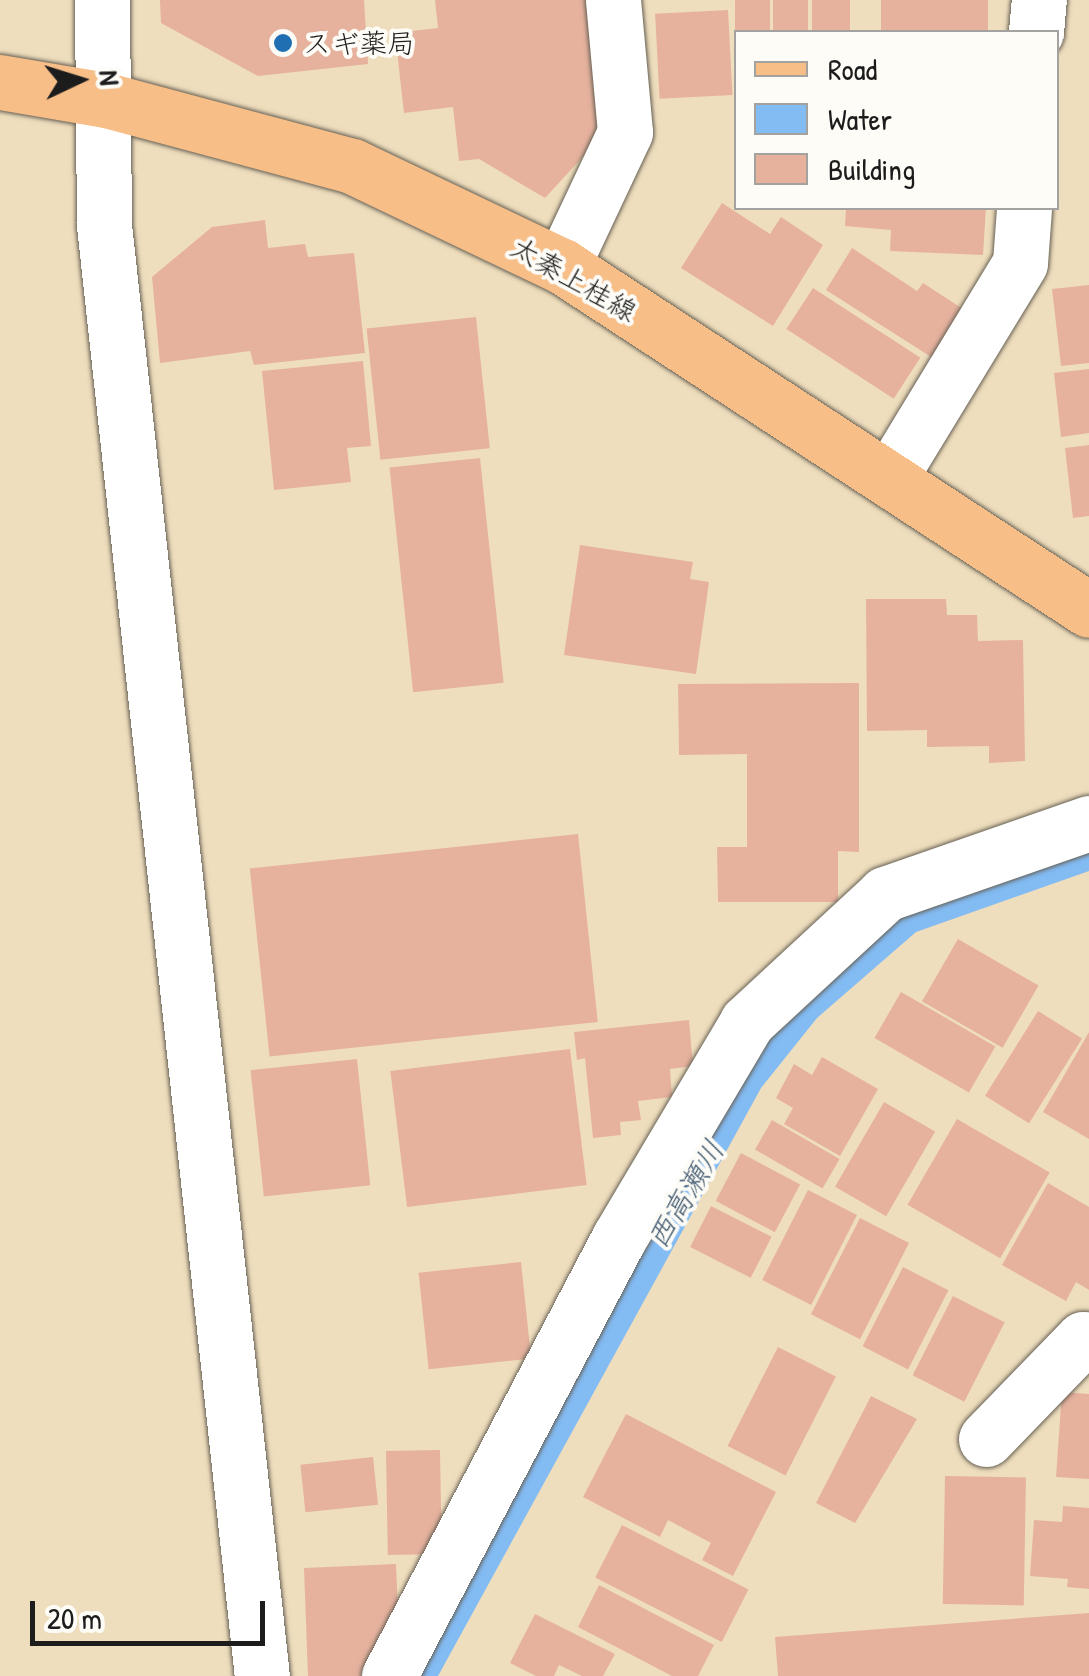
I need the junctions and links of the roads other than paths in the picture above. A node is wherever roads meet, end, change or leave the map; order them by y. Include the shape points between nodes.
1 (102, 0) edge
2 (613, 0) edge
3 (1039, 0) edge
4 (1036, 30) edge
5 (0, 82) edge
6 (106, 100) junction
7 (1024, 210) edge
8 (562, 266) junction
9 (890, 477) junction
10 (1089, 610) edge
11 (1089, 824) edge
12 (1089, 1340) edge
13 (986, 1439) dead end
14 (262, 1676) edge
15 (389, 1676) edge

1 - 6 street
2 - 8 street via 625,132
3 - 4 street
5 - 6 main road, 太秦上桂線
6 - 8 main road, 太秦上桂線 via 352,166
6 - 14 street via 104,225
7 - 9 street via 1020,263
8 - 9 main road, 太秦上桂線
9 - 10 main road, 太秦上桂線
11 - 15 street via 885,894 747,1022 619,1238
12 - 13 street via 1082,1339

